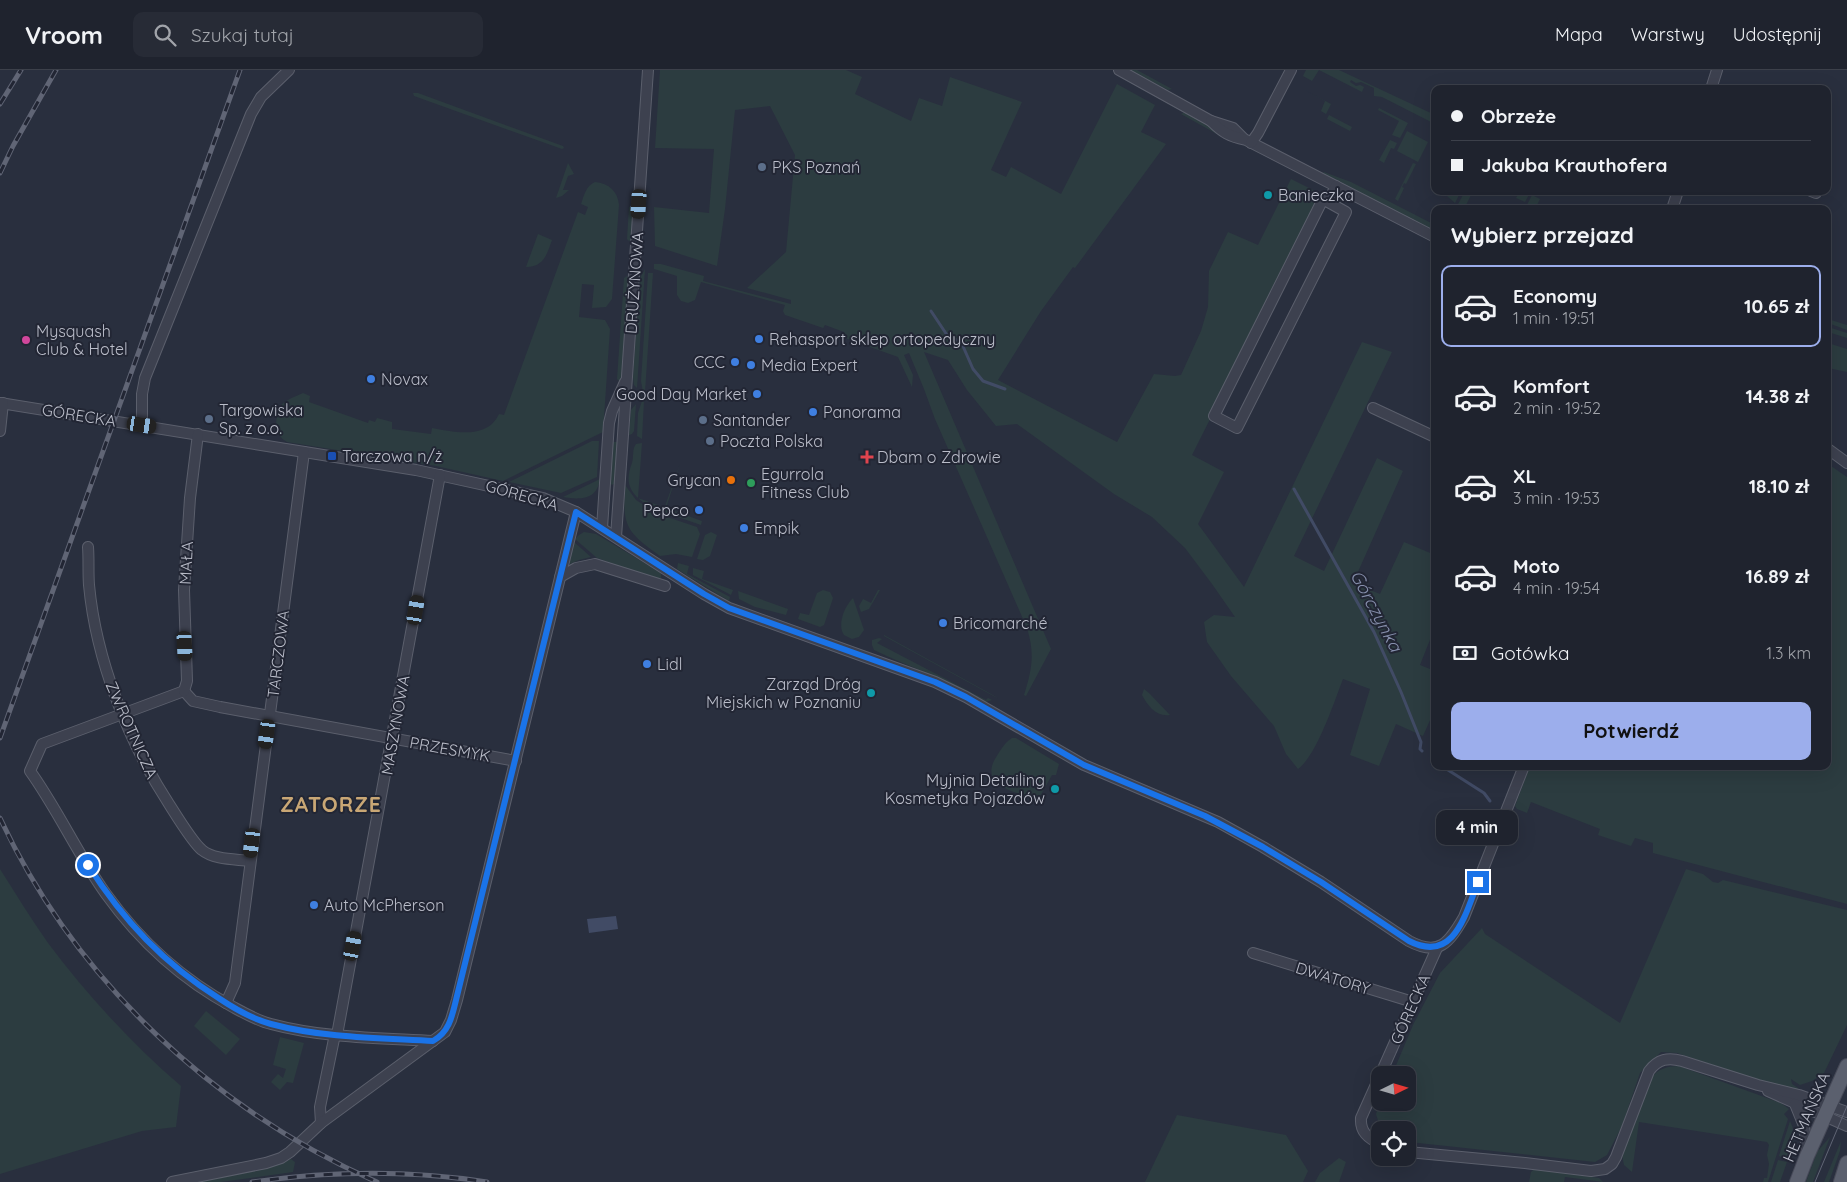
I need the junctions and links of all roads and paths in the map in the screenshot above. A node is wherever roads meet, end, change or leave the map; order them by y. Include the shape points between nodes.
1 (289, 70) edge
2 (648, 70) edge
3 (1119, 70) edge
4 (1291, 70) edge
5 (1718, 70) edge
6 (1712, 85) edge
7 (1248, 142) junction
8 (1336, 186) junction
9 (1328, 202) junction
10 (1431, 235) edge
11 (628, 376) junction
12 (1, 403) edge
13 (1373, 408) dead end
14 (142, 425) junction
15 (0, 431) edge
16 (198, 434) junction
17 (1431, 435) edge
18 (1831, 451) edge
19 (304, 452) junction
20 (1847, 463) edge
21 (440, 475) junction
22 (576, 512) junction
23 (602, 528) junction
24 (616, 537) junction
25 (88, 547) dead end
26 (560, 577) junction
27 (665, 586) dead end
28 (184, 691) junction
29 (123, 714) junction
30 (269, 716) junction
31 (392, 738) junction
32 (516, 761) junction
33 (1522, 770) edge
34 (250, 861) junction
35 (1437, 948) junction
36 (1253, 953) dead end
37 (1413, 1002) junction
38 (226, 1003) junction
39 (338, 1035) junction
40 (433, 1041) junction
41 (1847, 1066) edge
42 (1758, 1086) junction
43 (1795, 1104) junction
44 (1827, 1111) junction
45 (1847, 1112) edge
46 (321, 1123) junction
47 (1847, 1126) edge
48 (1371, 1138) edge
49 (1416, 1153) edge
50 (1807, 1156) junction
51 (1847, 1164) edge
52 (172, 1182) edge
53 (1798, 1182) edge
54 (1841, 1182) edge

1 - 14 street via 261,96 251,114 145,378
2 - 11 street, DRUŻYNOWA
3 - 7 street via 1211,121 1233,128
4 - 7 street via 1258,134
5 - 6 street
7 - 8 street
8 - 9 street
8 - 10 street
9 - 9 street via 1323,199 1214,416 1236,428 1346,212
11 - 23 street, DRUŻYNOWA via 609,423
11 - 24 street, DRUŻYNOWA
12 - 14 street, GÓRECKA
12 - 15 street
13 - 17 street
14 - 16 street, GÓRECKA
16 - 19 street, GÓRECKA
16 - 28 street, MAŁA via 184,590 187,681
18 - 20 street
19 - 21 street, GÓRECKA
19 - 30 street, TARCZOWA
21 - 22 street, GÓRECKA via 543,498
21 - 31 street, MASZYNOWA
22 - 23 street, GÓRECKA
22 - 26 street
23 - 24 street, GÓRECKA
24 - 35 street, GÓRECKA via 729,608 935,682 1084,765 1218,822 1299,868 1409,941 1420,947
25 - 29 street, ZWROTNICZA via 89,586 100,645
26 - 27 street via 576,568 595,564
26 - 32 street
28 - 29 street
28 - 30 street, PRZESMYK via 190,699 200,703
29 - 34 street, ZWROTNICZA via 160,791 202,850 211,855
29 - 38 street via 42,744 30,771 106,894 143,939 189,980
30 - 31 street, PRZESMYK
30 - 34 street, TARCZOWA
31 - 32 street, PRZESMYK
31 - 39 street, MASZYNOWA
32 - 40 street via 451,1020 445,1032
33 - 35 street via 1464,917 1448,941
34 - 38 street, TARCZOWA via 235,983
35 - 37 street, GÓRECKA
36 - 37 street, DWATORY
37 - 48 street, GÓRECKA via 1361,1118 1361,1128
38 - 39 street via 269,1024
39 - 40 street
39 - 46 street, MASZYNOWA via 334,1039 320,1107
40 - 46 street
41 - 44 main road, HETMAŃSKA
42 - 43 street
42 - 44 street via 1778,1089
42 - 49 street via 1678,1060 1669,1058 1658,1062 1647,1075 1614,1161 1599,1171
43 - 44 street
43 - 50 street via 1806,1132
44 - 45 street
44 - 47 street
44 - 50 main road, HETMAŃSKA
46 - 52 street via 290,1152 275,1161
50 - 53 main road, HETMAŃSKA
51 - 54 main road

